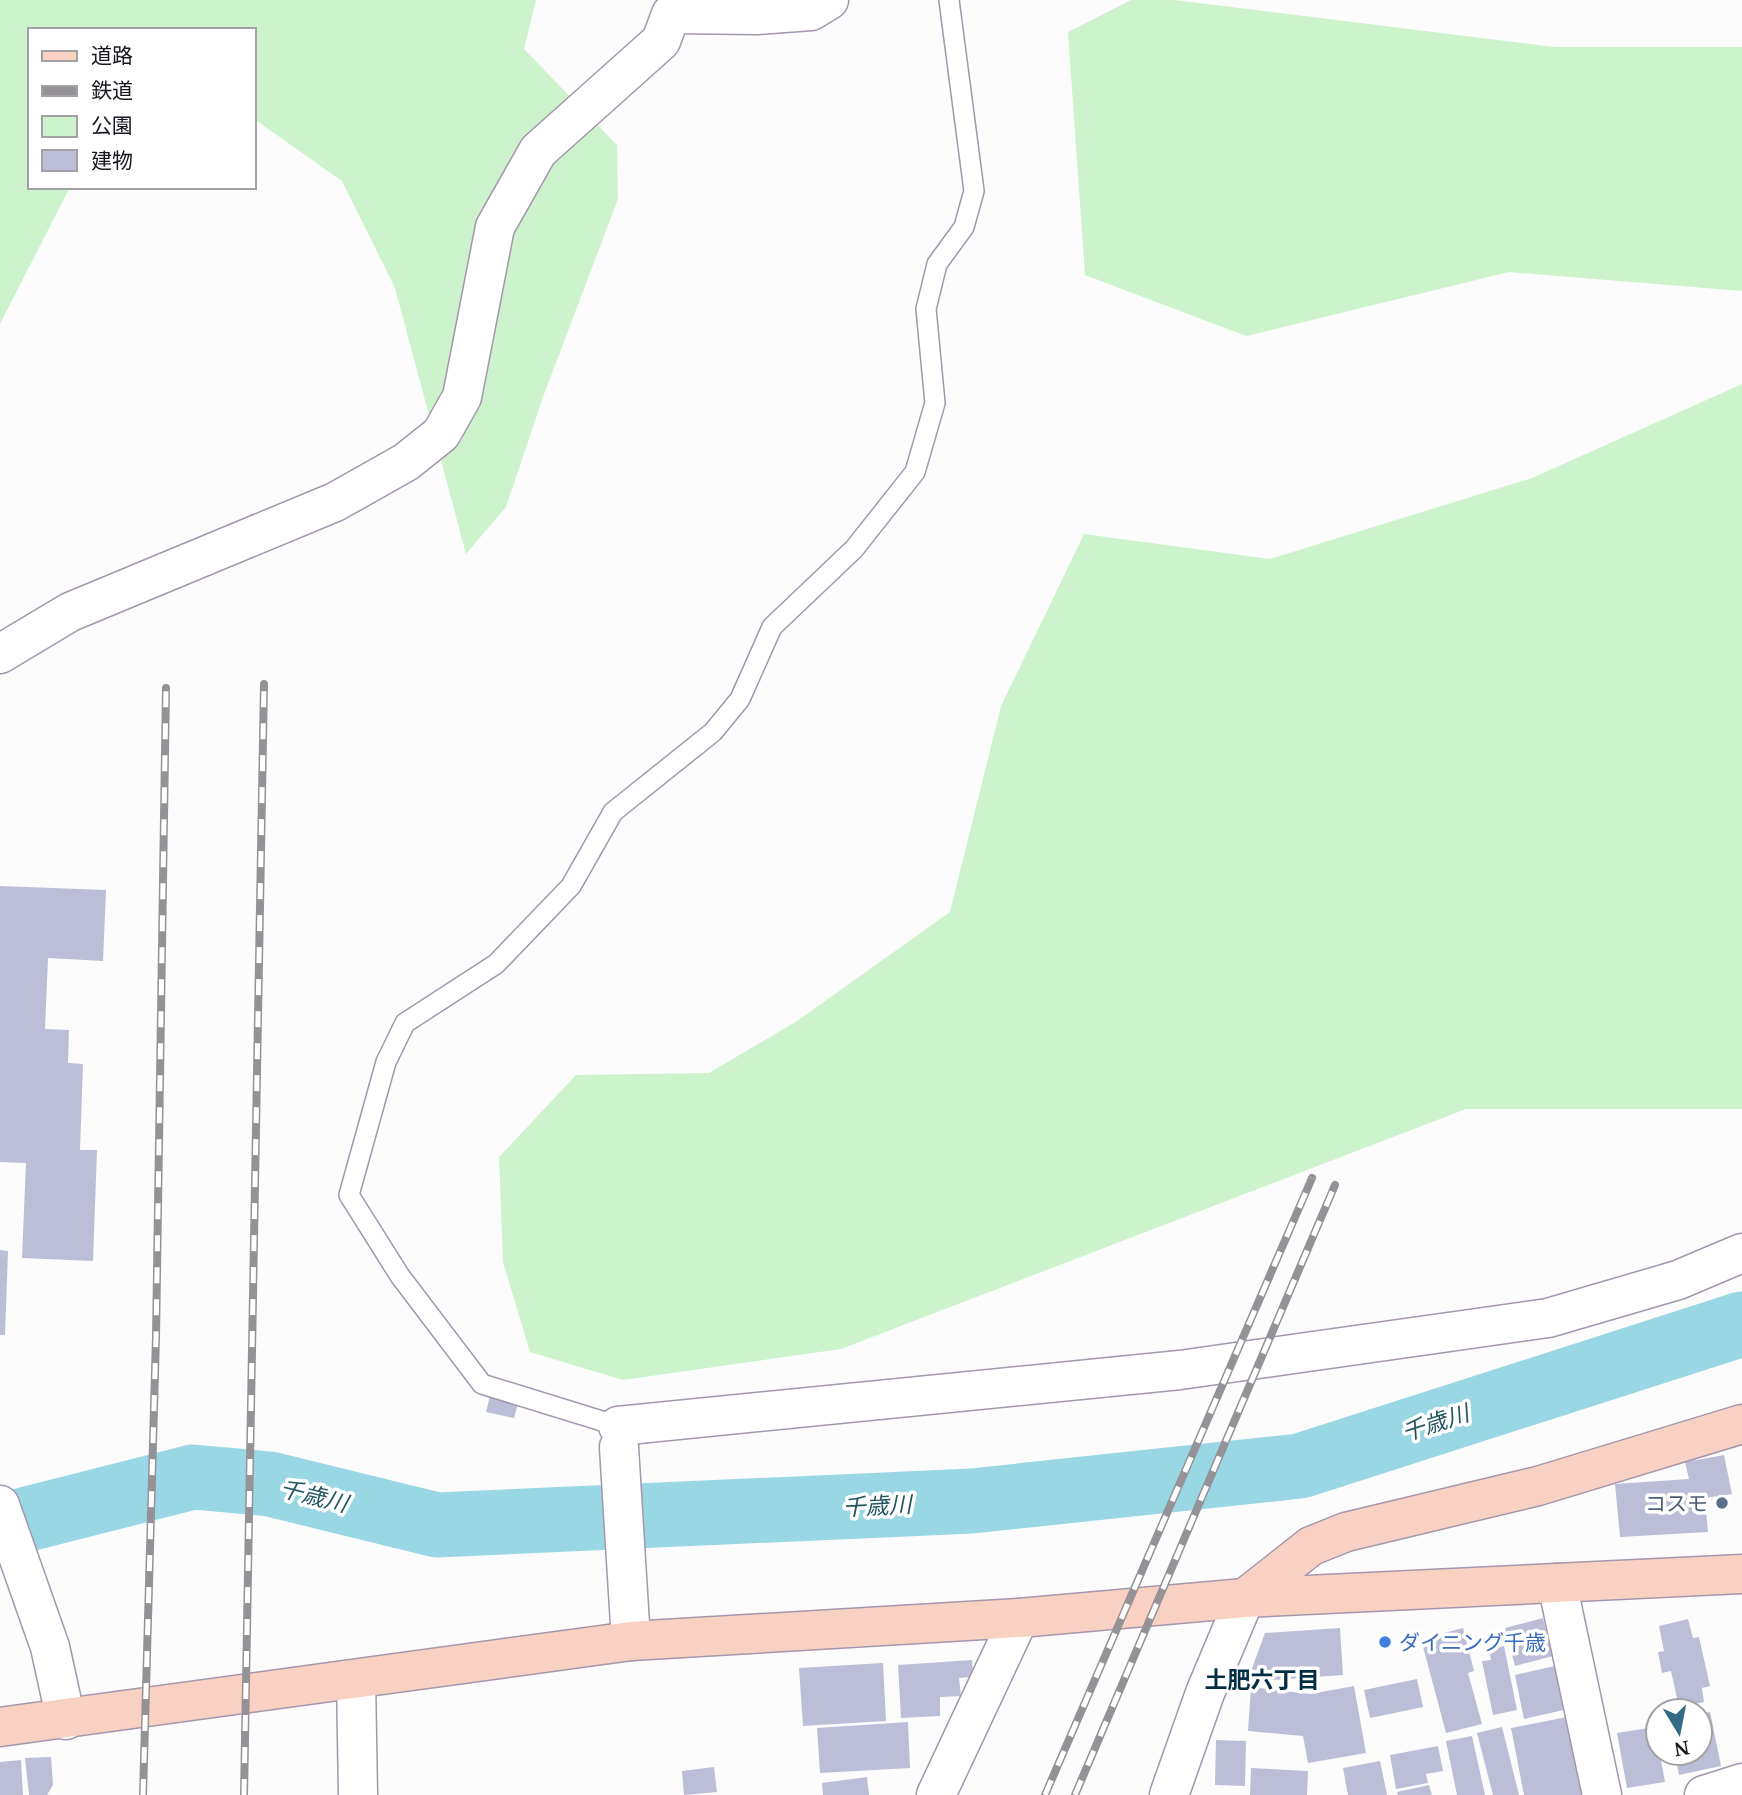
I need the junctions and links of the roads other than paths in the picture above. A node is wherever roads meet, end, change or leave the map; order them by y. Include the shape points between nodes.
1 (829, 0) edge
2 (949, 0) edge
3 (0, 654) edge
4 (1742, 1253) edge
5 (1742, 1424) edge
6 (618, 1436) junction
7 (0, 1505) edge
8 (1742, 1574) edge
9 (1557, 1583) junction
10 (1245, 1598) junction
11 (1019, 1618) junction
12 (631, 1631) junction
13 (356, 1679) junction
14 (66, 1720) junction
15 (0, 1727) edge
16 (1742, 1783) edge
17 (358, 1795) edge
18 (936, 1795) edge
19 (1169, 1795) edge
20 (1602, 1795) edge
21 (1704, 1795) edge

1 - 3 street via 811,11 671,14 661,41 538,151 495,226 462,397 441,434 406,462 335,502 70,612
2 - 6 lane via 974,191 964,227 937,264 926,309 935,403 915,472 854,549 772,626 740,699 713,732 613,812 571,886 496,964 405,1023 386,1062 349,1195 400,1276 482,1384
4 - 6 street via 1678,1280 1548,1318 1180,1370
5 - 10 street via 1538,1486 1346,1532 1311,1546
6 - 12 street
7 - 14 street via 50,1647
8 - 9 street
9 - 10 street
9 - 20 street
10 - 11 street
10 - 19 street
11 - 12 street
11 - 18 street
12 - 13 street
13 - 14 street
13 - 17 street
14 - 15 street
16 - 21 street

